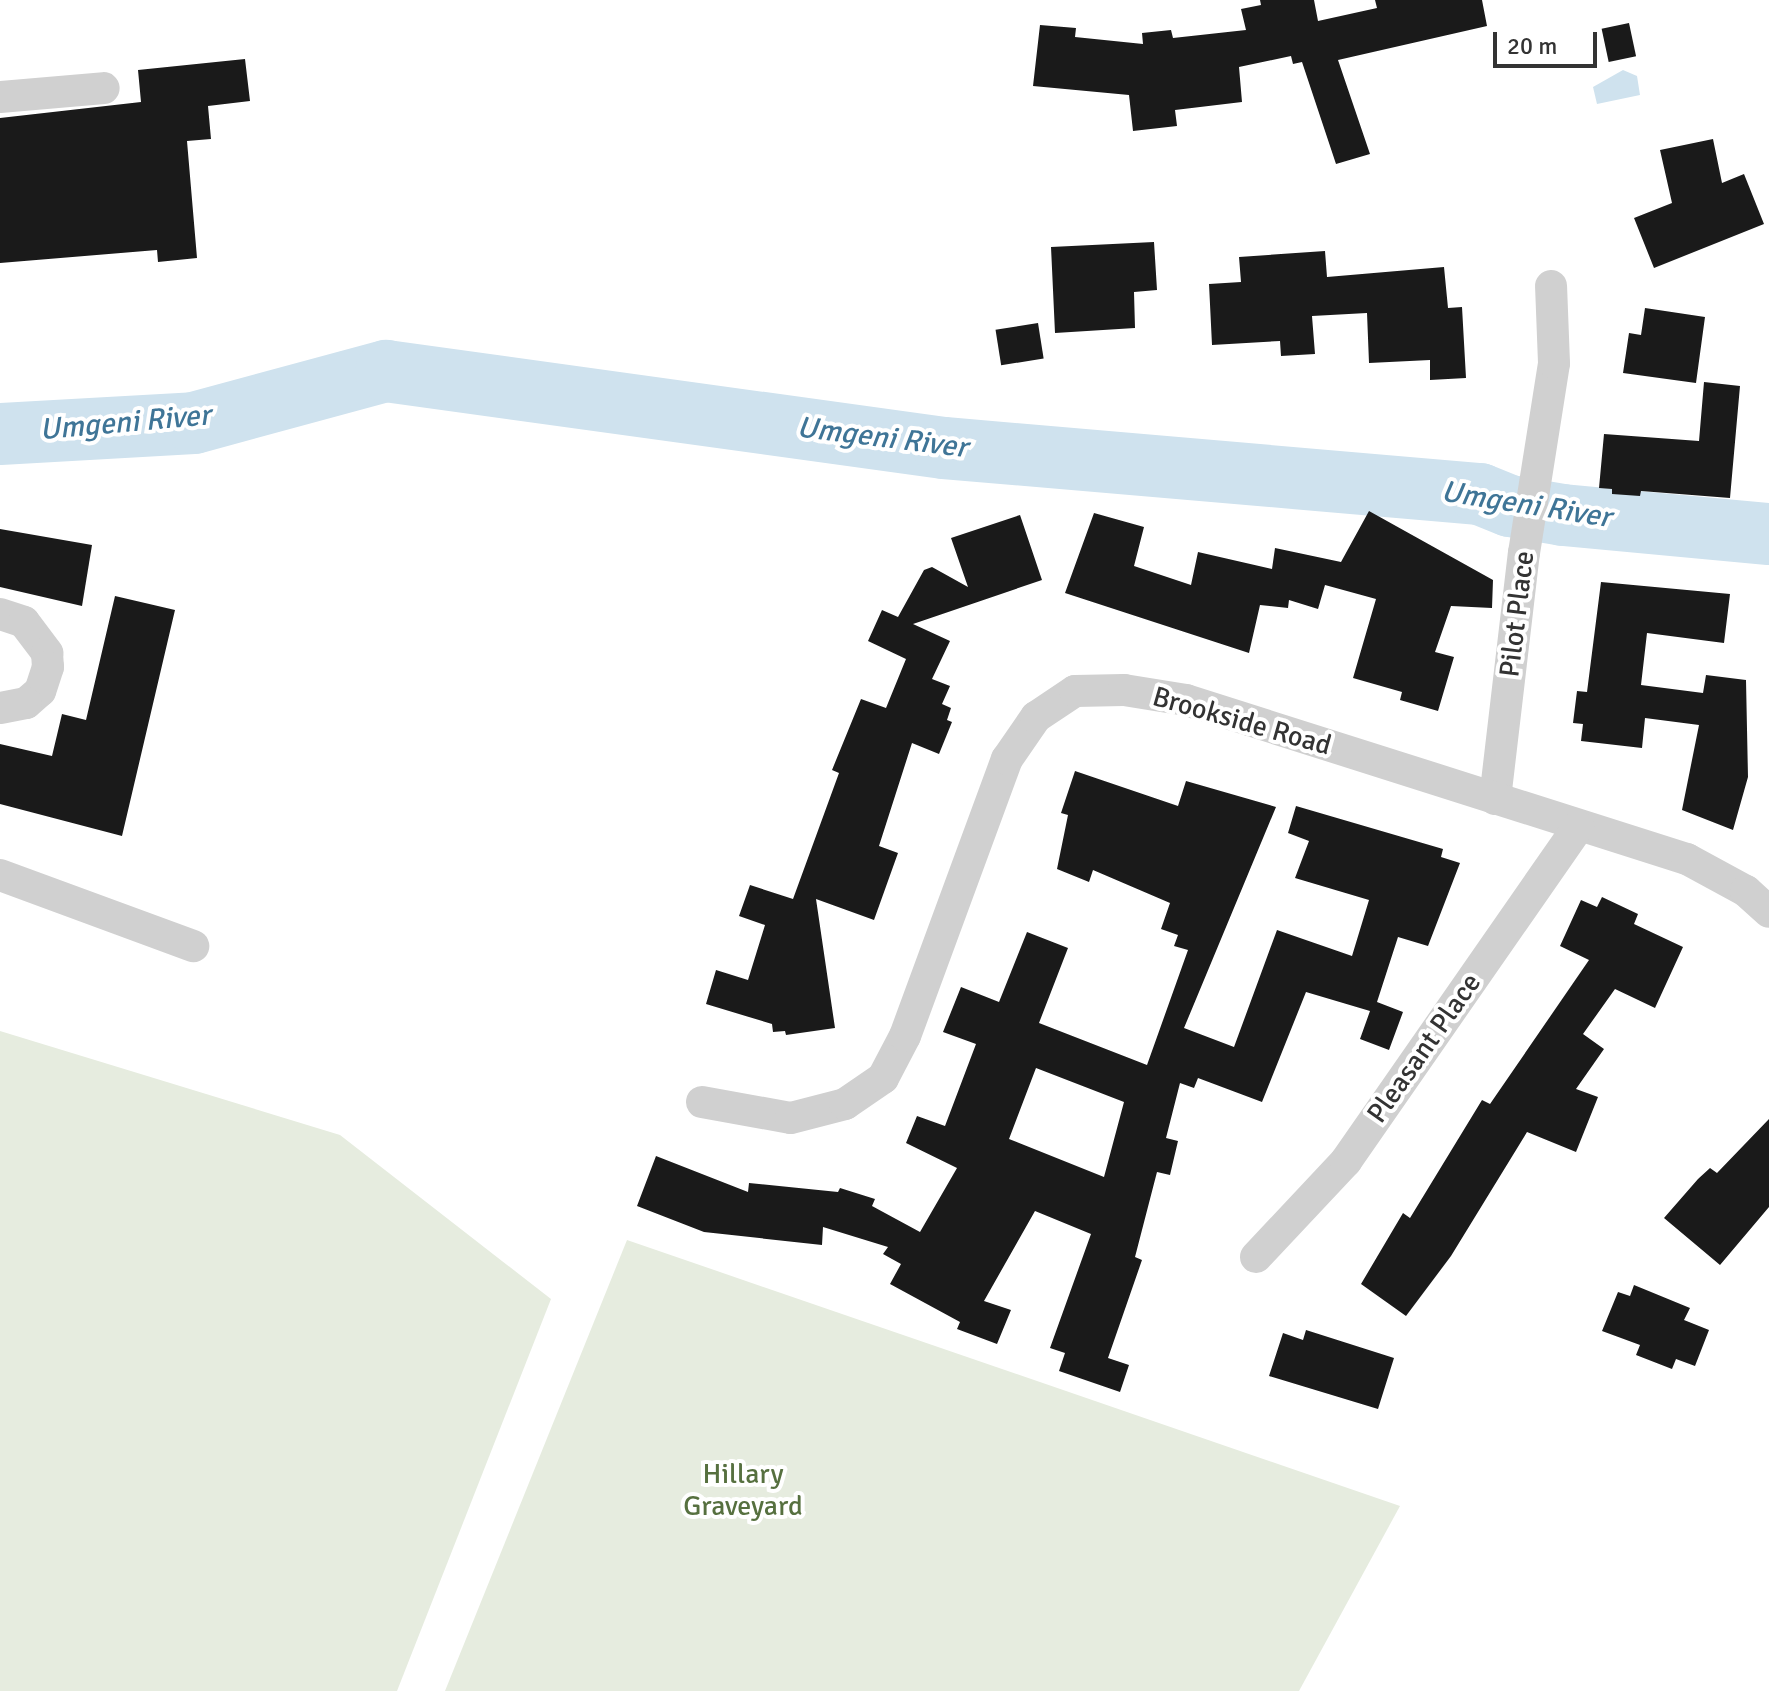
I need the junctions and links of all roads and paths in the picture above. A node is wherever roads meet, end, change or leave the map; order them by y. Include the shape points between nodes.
1 (104, 88) dead end
2 (0, 97) edge
3 (1551, 286) dead end
4 (0, 614) edge
5 (0, 708) edge
6 (1495, 799) junction
7 (1578, 827) junction
8 (0, 875) edge
9 (1769, 912) edge
10 (193, 946) dead end
11 (702, 1102) dead end
12 (1256, 1257) dead end

1 - 2 street
3 - 6 street, Pilot Place via 1554,363 1524,553
4 - 5 street via 24,622 47,653 48,667 40,691 26,703
6 - 7 street, Brookside Road
6 - 11 street, Brookside Road via 1186,700 1124,690 1075,691 1036,717 1007,759 905,1036 883,1078 845,1104 791,1118
7 - 9 street, Brookside Road via 1687,859 1746,891
7 - 12 street, Pleasant Place via 1346,1161
8 - 10 street

